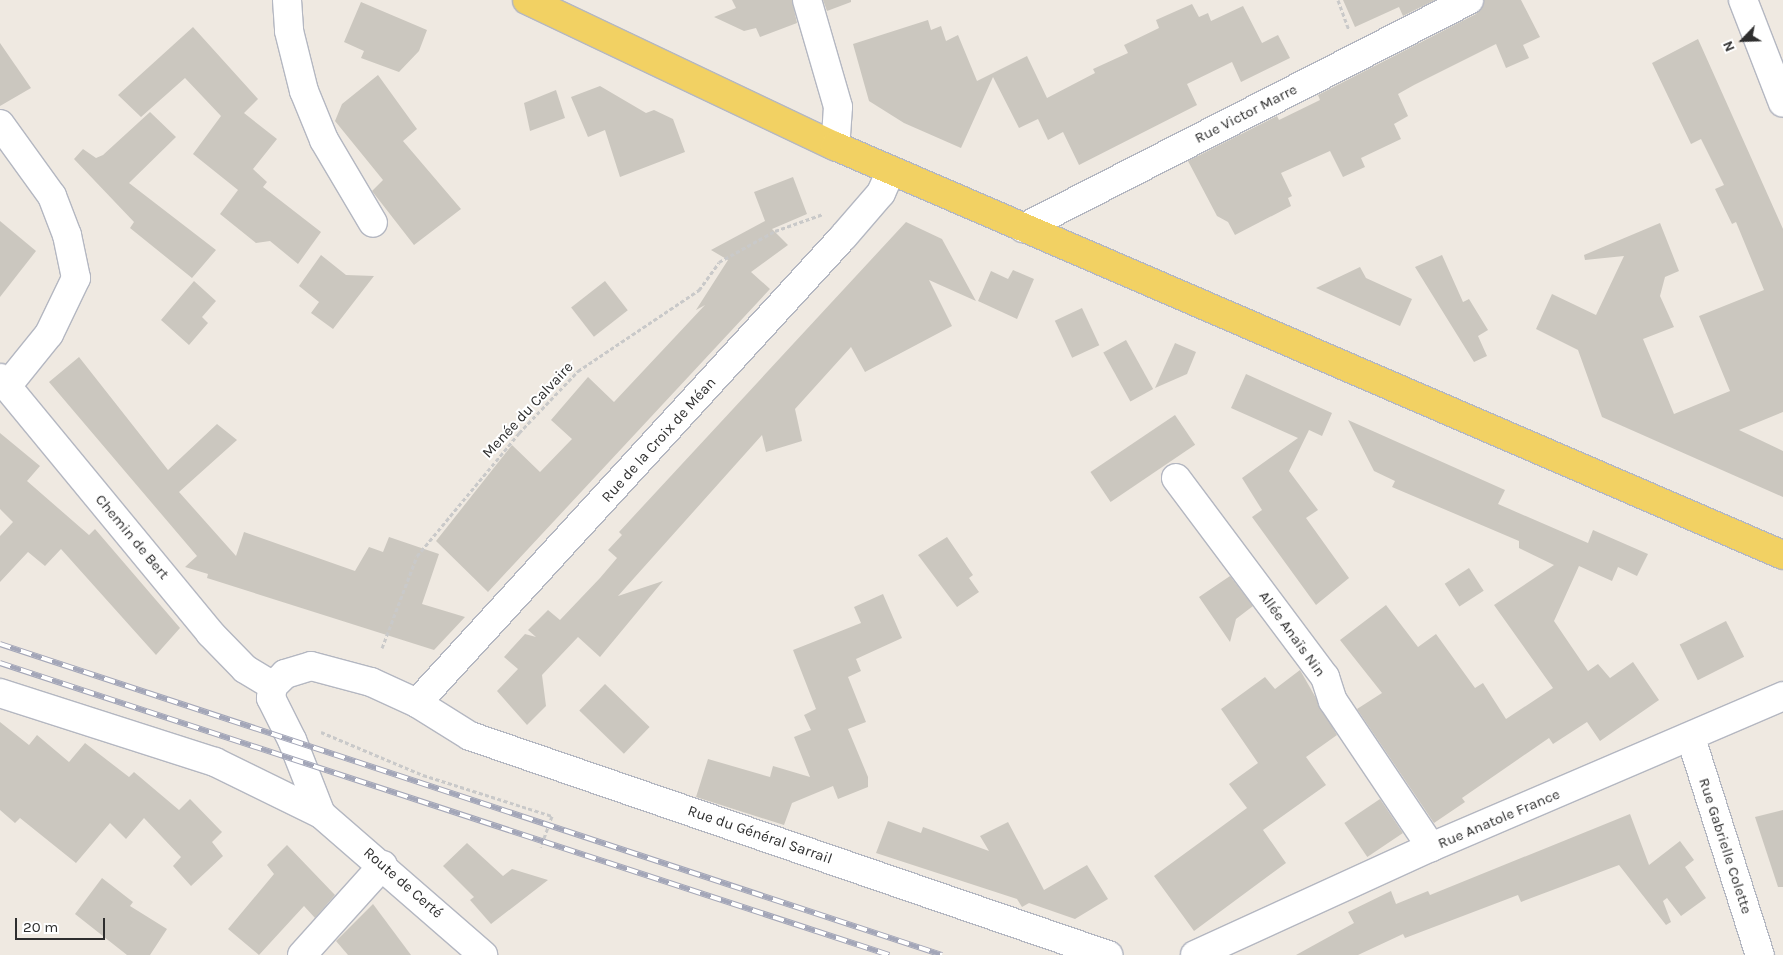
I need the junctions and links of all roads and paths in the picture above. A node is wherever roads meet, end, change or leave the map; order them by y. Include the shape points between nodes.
1 (287, 0) edge
2 (527, 0) edge
3 (807, 0) edge
4 (1469, 0) edge
5 (1743, 0) edge
6 (1783, 102) edge
7 (0, 124) edge
8 (835, 146) junction
9 (892, 171) junction
10 (831, 212) dead end
11 (373, 223) dead end
12 (1023, 228) junction
13 (4, 382) edge
14 (1176, 478) dead end
15 (1783, 555) edge
16 (382, 648) dead end
17 (273, 686) junction
18 (0, 693) edge
19 (1781, 695) edge
20 (417, 703) junction
21 (313, 726) dead end
22 (1691, 738) junction
23 (321, 814) junction
24 (541, 847) dead end
25 (1431, 847) junction
26 (383, 864) junction
27 (1225, 949) edge
28 (302, 955) edge
29 (483, 955) edge
30 (1108, 955) edge
31 (1195, 955) edge
32 (1760, 955) edge

1 - 11 street via 290,30 304,91 324,140
2 - 8 main road
3 - 8 street via 838,107
4 - 12 street, Rue Victor Marre
5 - 6 street
7 - 13 street via 52,196 67,235 76,278 49,334
8 - 9 main road
9 - 12 main road
9 - 20 street, Rue de la Croix de Méan via 881,194 843,237
10 - 16 path, Menée du Calvaire via 776,231 718,262 699,290 578,371 519,433 417,556
12 - 15 main road
13 - 17 street, Chemin de Bert via 210,633 245,669
14 - 25 street, Allée Anaïs Nin via 1325,677 1333,701 1424,831
17 - 20 street, Rue du Général Sarrail via 299,668 324,667 372,682
17 - 23 street via 275,712 292,740
18 - 23 street, Route de Certé via 215,762
19 - 22 street, Rue Anatole France
20 - 30 street, Rue du Général Sarrail via 470,736
21 - 24 path via 423,775 552,816
22 - 25 street, Rue Anatole France
22 - 32 street, Rue Gabrielle Colette
23 - 26 street, Route de Certé
25 - 27 street, Rue Anatole France
26 - 28 street
26 - 29 street, Route de Certé
27 - 31 street

